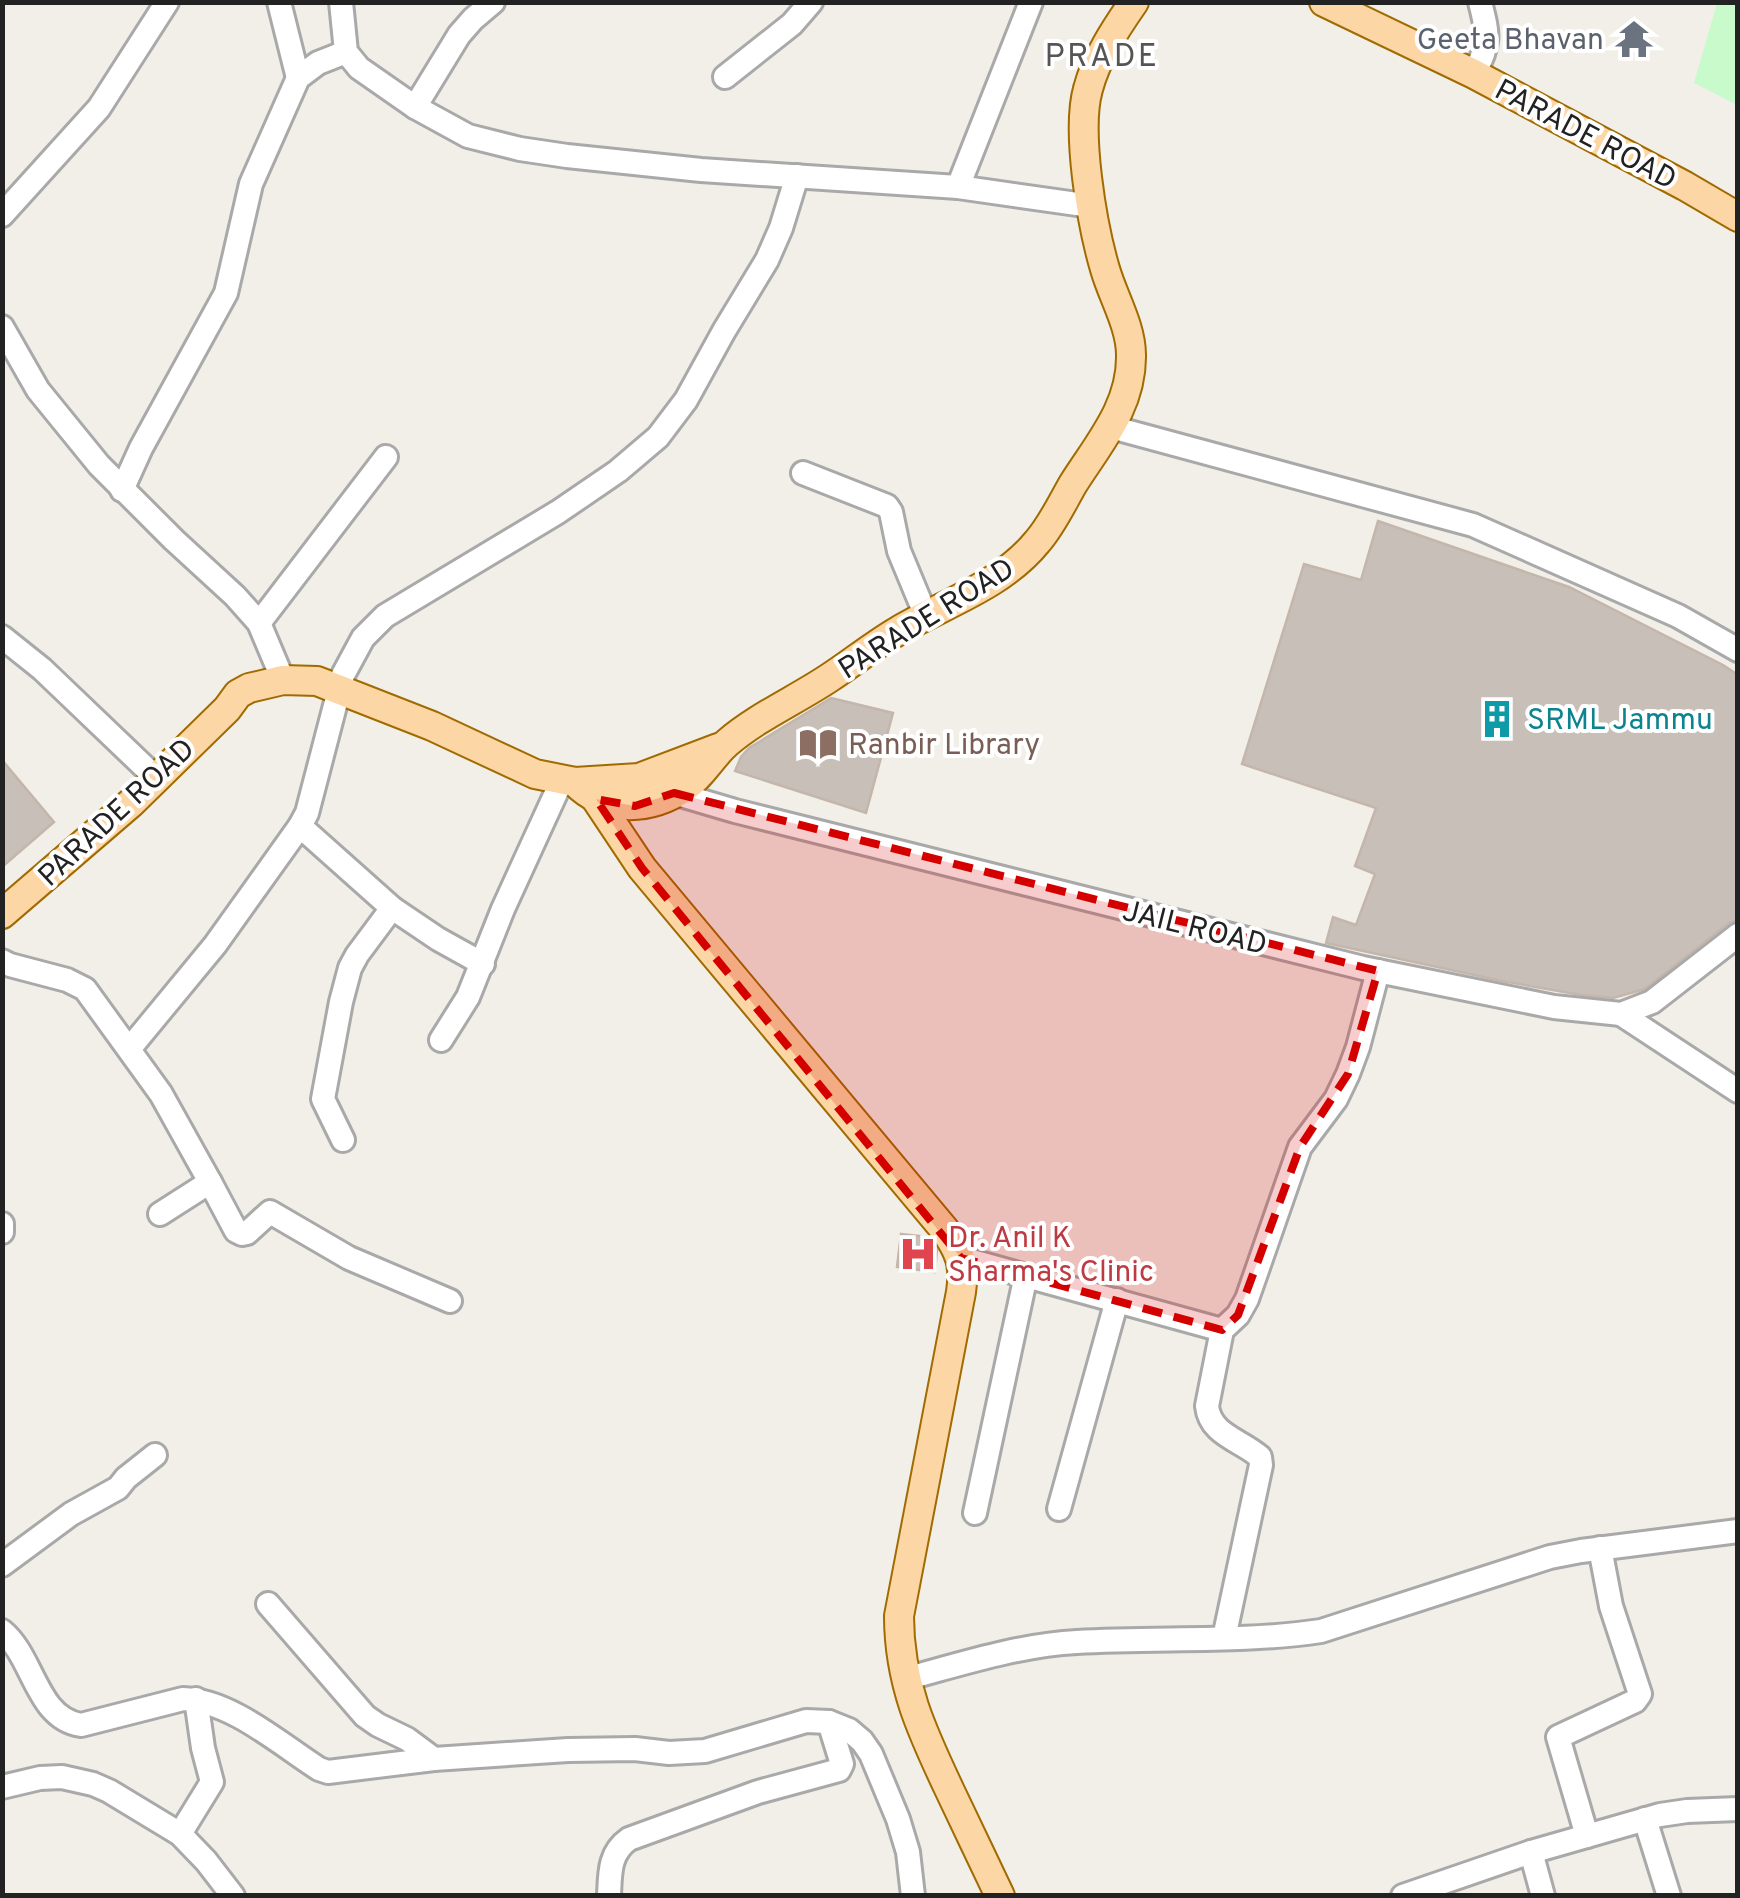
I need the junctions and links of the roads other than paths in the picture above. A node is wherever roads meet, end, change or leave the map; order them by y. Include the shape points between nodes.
1 (167, 2) edge
2 (279, 2) edge
3 (341, 2) edge
4 (493, 2) edge
5 (811, 2) edge
6 (1031, 2) edge
7 (1134, 2) edge
8 (1324, 2) edge
9 (1480, 2) edge
10 (346, 52) junction
11 (1474, 74) junction
12 (298, 78) junction
13 (725, 78) dead end
14 (416, 107) junction
15 (797, 176) junction
16 (958, 187) junction
17 (1091, 206) junction
18 (2, 215) edge
19 (1738, 217) edge
20 (2, 327) edge
21 (1111, 427) junction
22 (386, 456) dead end
23 (803, 473) dead end
24 (122, 490) junction
25 (926, 616) junction
26 (259, 623) junction
27 (2, 637) edge
28 (1738, 650) edge
29 (284, 680) junction
30 (345, 694) junction
31 (227, 708) junction
32 (724, 746) junction
33 (156, 778) junction
34 (638, 778) junction
35 (578, 787) junction
36 (674, 793) junction
37 (300, 826) junction
38 (392, 908) junction
39 (2, 914) edge
40 (1738, 936) edge
41 (2, 960) edge
42 (483, 964) junction
43 (1378, 971) junction
44 (1621, 1014) junction
45 (442, 1040) dead end
46 (130, 1048) junction
47 (1738, 1091) edge
48 (343, 1140) dead end
49 (210, 1182) junction
50 (160, 1214) dead end
51 (2, 1224) edge
52 (2, 1232) edge
53 (961, 1258) junction
54 (1026, 1275) junction
55 (1116, 1300) junction
56 (450, 1301) dead end
57 (1222, 1330) junction
58 (155, 1455) dead end
59 (1059, 1509) dead end
60 (975, 1513) dead end
61 (1738, 1531) edge
62 (1600, 1548) junction
63 (2, 1566) edge
64 (268, 1604) dead end
65 (2, 1631) edge
66 (1224, 1638) junction
67 (905, 1678) junction
68 (196, 1699) junction
69 (829, 1722) junction
70 (434, 1759) junction
71 (2, 1787) edge
72 (1738, 1810) edge
73 (1645, 1819) junction
74 (180, 1834) junction
75 (1587, 1836) junction
76 (1530, 1852) junction
77 (1408, 1895) edge
78 (233, 1896) edge
79 (609, 1896) edge
80 (913, 1896) edge
81 (1000, 1896) edge
82 (1543, 1896) edge
83 (1669, 1896) edge

1 - 18 street via 99,108
2 - 12 street
3 - 10 street
4 - 14 street via 460,35
5 - 13 street
6 - 16 street
7 - 17 main road, PARADE ROAD via 1088,86
8 - 11 main road, PARADE ROAD
9 - 11 street via 1488,40
10 - 12 street
10 - 14 street via 376,82
11 - 19 main road, PARADE ROAD
12 - 24 street via 251,184 226,292
14 - 15 street via 468,136 520,149
15 - 16 street
15 - 30 street via 767,260 658,437 558,512 370,628 354,652
16 - 17 street
17 - 21 main road, PARADE ROAD via 1132,352 1123,403
20 - 24 street via 38,390
21 - 25 main road, PARADE ROAD via 1025,557
21 - 28 street via 1473,525 1678,616
22 - 26 street
23 - 25 street via 892,512 899,551
24 - 26 street
25 - 32 main road, PARADE ROAD
26 - 29 street
27 - 33 street
29 - 30 main road, PARADE ROAD via 317,681
29 - 31 main road, PARADE ROAD via 248,688
30 - 31 main road, PARADE ROAD via 285,692
30 - 35 main road, PARADE ROAD
30 - 37 street
31 - 33 main road, PARADE ROAD
32 - 34 main road, PARADE ROAD
32 - 36 main road
33 - 39 main road, PARADE ROAD
34 - 35 main road, PARADE ROAD
34 - 36 street, JAIL ROAD
35 - 36 main road, PARADE ROAD via 613,805 635,806
35 - 42 street via 503,909
35 - 53 main road via 944,1229
36 - 43 street, JAIL ROAD
37 - 38 street
37 - 46 street
38 - 42 street
38 - 48 street via 350,968 341,1002 323,1099
40 - 44 street via 1652,1002
41 - 46 street via 84,989
42 - 45 street
43 - 44 street, JAIL ROAD
43 - 57 street via 1348,1074 1300,1147 1247,1300
44 - 47 street
46 - 49 street
49 - 50 street
49 - 56 street via 236,1232 270,1212 349,1258
51 - 52 street
53 - 54 street
53 - 67 main road via 962,1292 900,1616
54 - 55 street
54 - 60 street
55 - 57 street
55 - 59 street
57 - 66 street via 1208,1416 1261,1464
58 - 63 street
61 - 62 street
62 - 66 street via 1550,1557 1322,1631
62 - 75 street via 1640,1694 1558,1737
64 - 70 street via 366,1716
65 - 68 street via 51,1709 70,1723
66 - 67 street via 1074,1642
67 - 81 main road via 920,1728
68 - 70 street via 232,1712 328,1772
68 - 74 street via 212,1782
69 - 70 street via 806,1721 705,1752 568,1750
69 - 79 street via 842,1764 838,1770 629,1839 613,1858
69 - 80 street via 849,1730 871,1754 908,1852
71 - 74 street via 40,1778 77,1780 110,1791
72 - 73 street
73 - 75 street
73 - 83 street
74 - 78 street
75 - 76 street
76 - 77 street
76 - 82 street

